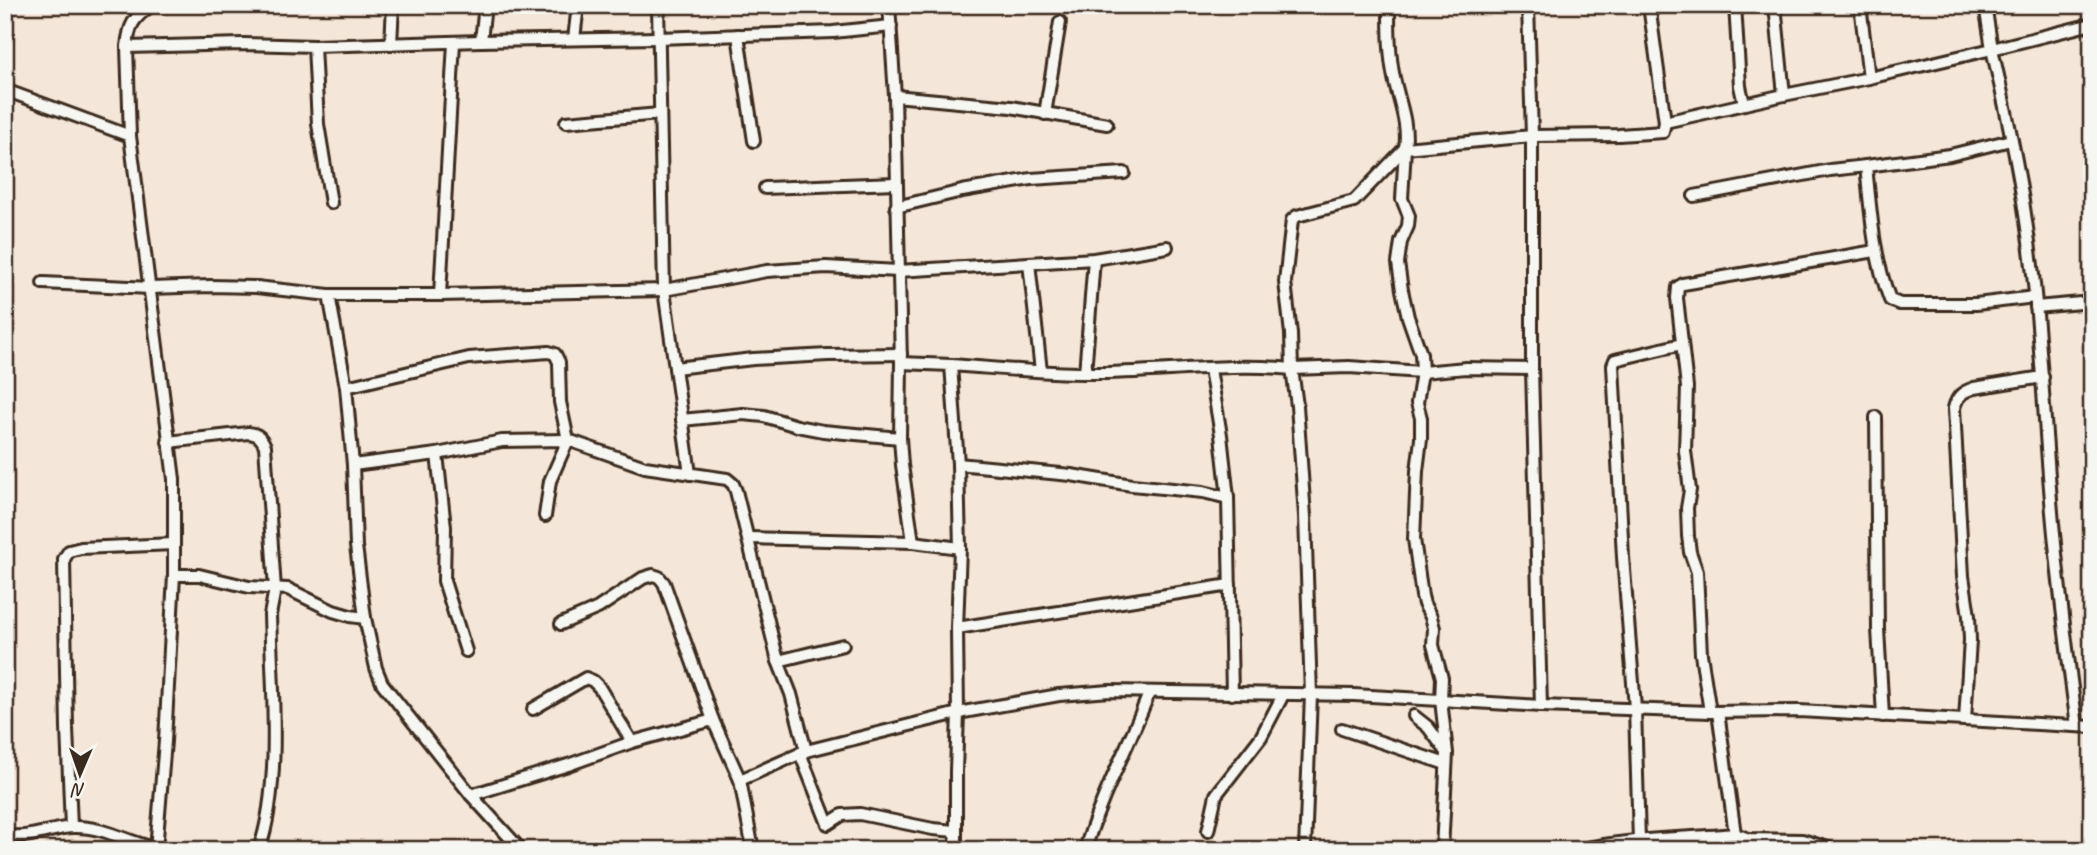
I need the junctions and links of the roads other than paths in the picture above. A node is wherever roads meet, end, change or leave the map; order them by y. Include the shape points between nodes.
1 (152, 5) edge
2 (393, 5) edge
3 (485, 5) edge
4 (578, 5) edge
5 (658, 5) edge
6 (889, 5) edge
7 (1389, 5) edge
8 (1528, 5) edge
9 (1650, 5) edge
10 (1735, 5) edge
11 (1775, 5) edge
12 (1860, 5) edge
13 (1985, 5) edge
14 (1060, 22) dead end
15 (2092, 24) edge
16 (891, 26) junction
17 (738, 35) junction
18 (658, 38) junction
19 (574, 39) junction
20 (481, 41) junction
21 (454, 42) junction
22 (391, 44) junction
23 (314, 46) junction
24 (127, 47) junction
25 (1992, 49) junction
26 (1869, 78) junction
27 (5, 90) edge
28 (1784, 95) junction
29 (895, 96) junction
30 (1744, 104) junction
31 (660, 114) junction
32 (1045, 114) junction
33 (566, 122) dead end
34 (1665, 122) junction
35 (1107, 124) dead end
36 (130, 136) junction
37 (1531, 136) junction
38 (2011, 140) junction
39 (754, 141) dead end
40 (1405, 148) junction
41 (1866, 166) junction
42 (1125, 173) dead end
43 (896, 183) junction
44 (765, 188) dead end
45 (1694, 196) dead end
46 (331, 202) dead end
47 (896, 208) junction
48 (1167, 247) dead end
49 (1875, 251) junction
50 (1094, 259) junction
51 (1029, 263) junction
52 (898, 271) junction
53 (43, 284) dead end
54 (151, 288) junction
55 (664, 290) junction
56 (329, 295) junction
57 (440, 295) junction
58 (2036, 302) junction
59 (2092, 302) edge
60 (1682, 344) junction
61 (901, 358) junction
62 (951, 365) junction
63 (675, 368) junction
64 (1210, 369) junction
65 (1292, 369) junction
66 (1532, 369) junction
67 (1041, 371) junction
68 (1422, 372) junction
69 (1085, 373) junction
70 (2043, 377) junction
71 (346, 387) junction
72 (1876, 417) dead end
73 (682, 420) junction
74 (900, 438) junction
75 (568, 440) junction
76 (169, 442) junction
77 (437, 454) junction
78 (958, 464) junction
79 (353, 465) junction
80 (690, 474) junction
81 (1228, 498) junction
82 (545, 516) dead end
83 (748, 538) junction
84 (913, 542) junction
85 (174, 544) junction
86 (960, 548) junction
87 (174, 575) junction
88 (1230, 585) junction
89 (275, 589) junction
90 (365, 618) junction
91 (561, 624) dead end
92 (957, 628) junction
93 (844, 645) dead end
94 (466, 651) dead end
95 (778, 661) junction
96 (1149, 693) junction
97 (1232, 694) junction
98 (1283, 695) junction
99 (1311, 695) junction
100 (1441, 700) junction
101 (1541, 706) junction
102 (1635, 708) junction
103 (533, 709) dead end
104 (1714, 712) junction
105 (958, 713) junction
106 (1414, 716) dead end
107 (1883, 716) junction
108 (713, 720) junction
109 (1965, 720) junction
110 (2077, 726) junction
111 (2092, 727) edge
112 (1342, 729) dead end
113 (632, 742) junction
114 (803, 752) junction
115 (1447, 759) junction
116 (740, 780) junction
117 (471, 795) junction
118 (71, 827) junction
119 (956, 831) junction
120 (1209, 831) dead end
121 (5, 834) edge
122 (1735, 834) junction
123 (1639, 841) junction
124 (1749, 844) edge
125 (156, 849) edge
126 (169, 850) edge
127 (258, 850) edge
128 (521, 850) edge
129 (753, 850) edge
130 (956, 850) edge
131 (1085, 850) edge
132 (1305, 850) edge
133 (1442, 850) edge
134 (1578, 850) edge
135 (1834, 850) edge

1 - 24 street via 133,21
2 - 22 street
3 - 20 street
4 - 19 street
5 - 18 street
6 - 16 street
7 - 40 street via 1393,76 1406,125
8 - 37 street
9 - 34 street
10 - 30 street
11 - 28 street
12 - 26 street
13 - 25 street
14 - 32 street
15 - 25 street
16 - 17 street
16 - 29 street
17 - 18 street
17 - 39 street
18 - 19 street
18 - 31 street
19 - 20 street
20 - 21 street
21 - 22 street
21 - 57 street
22 - 23 street
23 - 24 street
23 - 46 street via 318,124
24 - 36 street
25 - 26 street
25 - 38 street
26 - 28 street
27 - 36 street
28 - 30 street
29 - 32 street
29 - 43 street
30 - 34 street
31 - 33 street
31 - 55 street
32 - 35 street
34 - 37 street via 1663,132
36 - 54 street
37 - 40 street
37 - 66 street
38 - 41 street via 1950,155
38 - 58 street
40 - 65 street via 1354,201 1292,220 1285,282
40 - 68 street via 1402,199 1409,216 1398,263
41 - 45 street
41 - 49 street
42 - 47 street via 1031,179
43 - 44 street
43 - 47 street
47 - 52 street
48 - 50 street
49 - 58 street via 1890,300 1900,304
49 - 60 street via 1683,284 1677,298
50 - 51 street
50 - 69 street
51 - 52 street
51 - 67 street
52 - 55 street via 826,267 767,271
52 - 61 street
53 - 54 street
54 - 56 street via 233,286
54 - 76 street
55 - 57 street
55 - 63 street
56 - 57 street
56 - 71 street
58 - 59 street
58 - 70 street
60 - 102 street via 1620,357 1613,365
60 - 104 street via 1690,490 1687,523 1697,572 1701,654
61 - 62 street
61 - 63 street via 828,355
61 - 74 street
62 - 67 street
62 - 78 street
63 - 73 street
64 - 65 street
64 - 69 street
64 - 81 street
65 - 68 street
65 - 99 street via 1305,516
66 - 68 street
66 - 101 street
67 - 69 street
68 - 100 street via 1417,402 1421,439 1414,538 1422,596 1432,617 1435,657 1441,669
70 - 109 street via 1974,388 1957,398 1954,408 1970,640
70 - 110 street
71 - 75 street via 469,358 549,352 559,362 560,402
71 - 79 street
72 - 107 street
73 - 74 street via 743,414 823,431
73 - 80 street
74 - 84 street
75 - 77 street via 502,440
75 - 80 street via 645,467
75 - 82 street via 550,481
76 - 85 street
76 - 89 street via 248,433 262,438
77 - 79 street
77 - 94 street via 444,581
78 - 81 street via 1059,473
78 - 86 street
79 - 90 street
80 - 83 street via 727,479 733,484
81 - 88 street
83 - 84 street
83 - 95 street
84 - 86 street
85 - 87 street
85 - 118 street via 81,548 69,551 64,559
86 - 92 street
87 - 89 street
87 - 125 street
88 - 92 street
88 - 97 street
89 - 90 street via 288,589 333,611
89 - 127 street via 271,615 272,776
90 - 117 street via 382,683
91 - 108 street via 598,608 643,578 659,577
92 - 105 street
93 - 95 street
95 - 114 street via 792,694
96 - 97 street
96 - 105 street via 1084,692
96 - 131 street via 1103,795
97 - 98 street
98 - 99 street
98 - 120 street via 1261,737 1216,795
99 - 100 street
99 - 132 street
100 - 101 street
100 - 115 street
101 - 102 street
102 - 104 street
102 - 123 street
103 - 113 street via 586,678 599,687
104 - 107 street
104 - 122 street
105 - 114 street
105 - 119 street
106 - 115 street via 1428,726
107 - 109 street
108 - 113 street
108 - 116 street
109 - 110 street
110 - 111 street
112 - 115 street via 1398,750
113 - 117 street
114 - 116 street
114 - 119 street via 828,824 842,815 860,814
115 - 133 street
116 - 129 street
117 - 128 street
118 - 121 street via 15,837
118 - 125 street via 103,830
119 - 130 street
122 - 123 street
122 - 124 street
123 - 134 street
124 - 135 street via 1802,840
125 - 126 street

